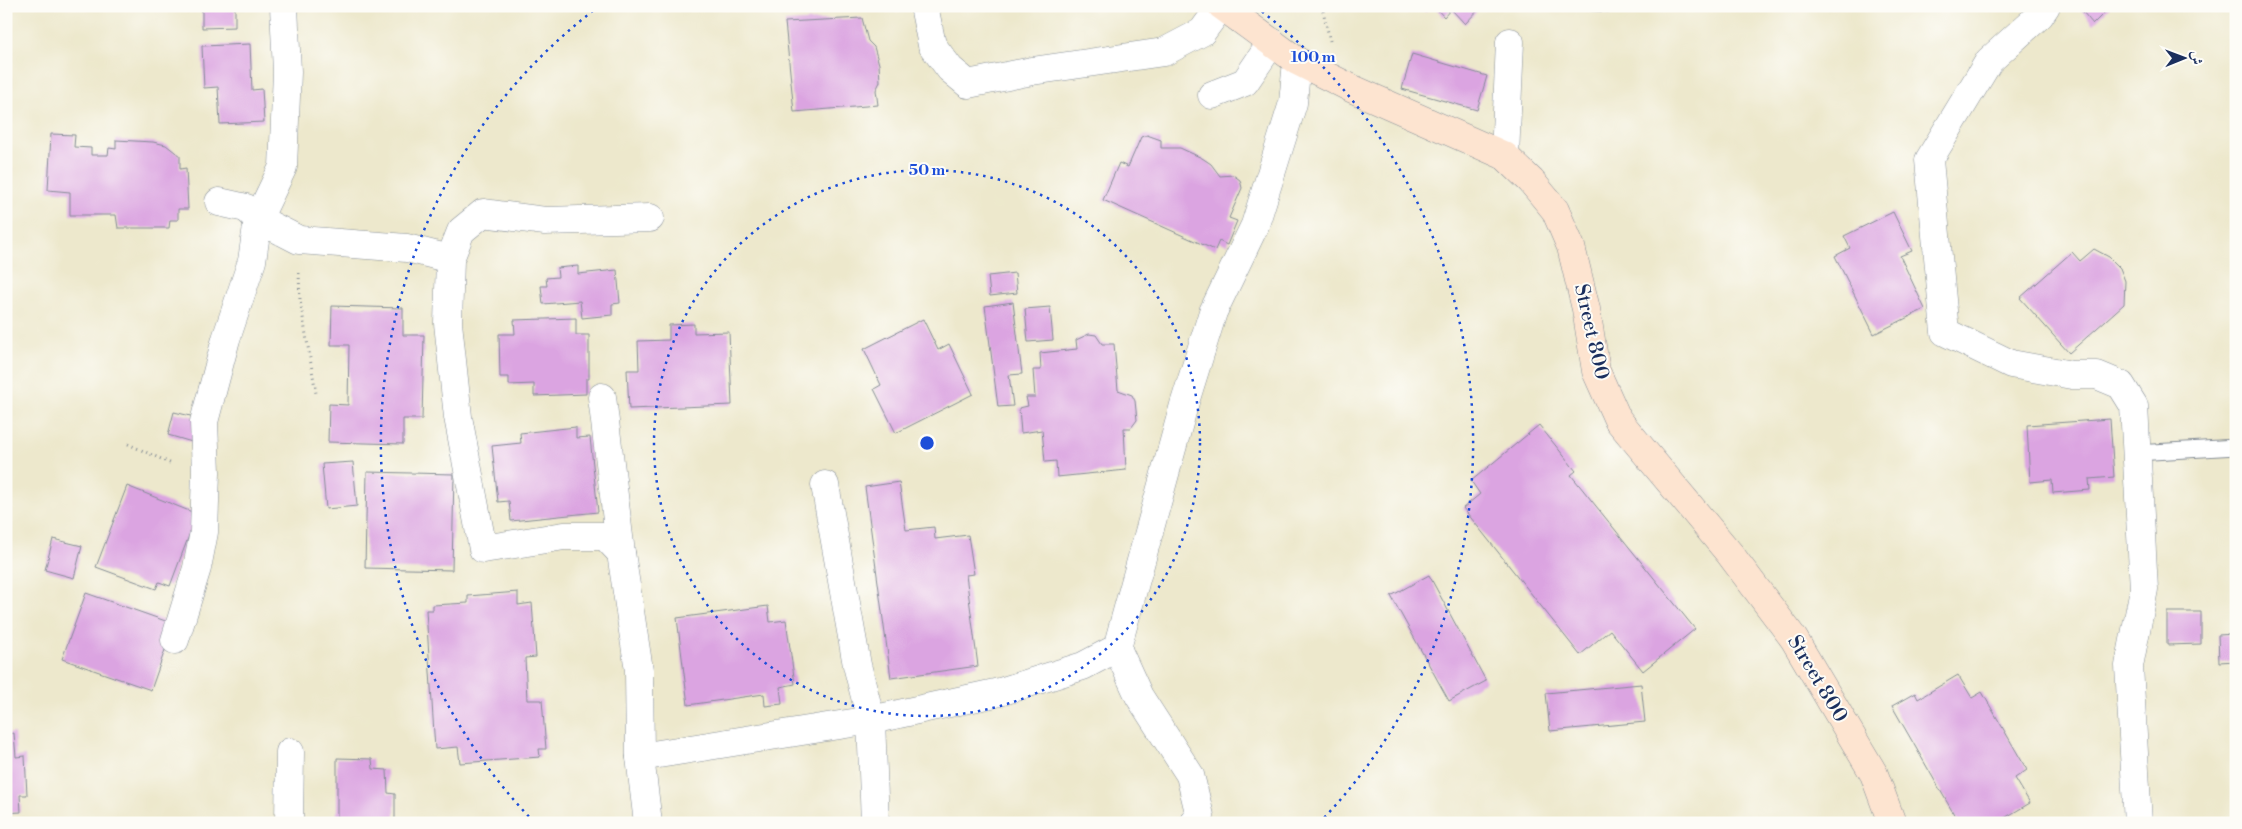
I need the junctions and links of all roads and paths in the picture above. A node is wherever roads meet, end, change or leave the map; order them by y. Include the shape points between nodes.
1 (284, 6) edge
2 (924, 6) edge
3 (1221, 6) edge
4 (2046, 6) edge
5 (1272, 42) junction
6 (1510, 42) dead end
7 (1297, 61) junction
8 (1212, 95) dead end
9 (1505, 156) junction
10 (219, 202) dead end
11 (650, 218) dead end
12 (258, 219) junction
13 (299, 240) junction
14 (450, 259) junction
15 (316, 394) dead end
16 (602, 397) dead end
17 (128, 444) dead end
18 (2236, 447) edge
19 (2136, 453) junction
20 (206, 472) junction
21 (825, 485) dead end
22 (622, 553) junction
23 (175, 640) dead end
24 (1117, 648) junction
25 (871, 720) junction
26 (290, 752) dead end
27 (640, 757) junction
28 (289, 823) edge
29 (648, 823) edge
30 (875, 823) edge
31 (1194, 823) edge
32 (1892, 823) edge
33 (2138, 823) edge

1 - 12 street via 287,72 283,167
2 - 3 street via 932,45 950,69 968,84 1032,71 1164,52 1202,32
3 - 5 main road, Street 800
4 - 19 street via 1989,61 1929,160 1945,332 2011,364 2072,376 2097,375 2121,385 2134,406
5 - 7 main road, Street 800
5 - 8 street via 1245,82
6 - 9 street
7 - 9 main road, Street 800
7 - 24 street via 1293,103 1258,216 1213,312
9 - 32 main road, Street 800 via 1556,210 1571,248 1586,309 1596,371 1618,420 1730,554 1794,639 1874,774
10 - 12 street via 246,208
11 - 14 street via 545,221 483,213 461,231
12 - 13 street
12 - 20 street via 252,261 226,339 204,422
13 - 14 street via 407,248
13 - 15 path via 300,300
14 - 22 street via 448,323 458,417 483,549 564,536 605,536
16 - 22 street
17 - 20 path via 182,468
18 - 19 lane
19 - 33 street via 2144,588 2128,666
20 - 23 street via 204,532
21 - 25 street via 857,665
22 - 27 street via 639,670
24 - 25 street via 1083,666 1000,692
24 - 31 street via 1139,696 1190,775 1200,816
25 - 27 street
25 - 30 street
26 - 28 street
27 - 29 street

